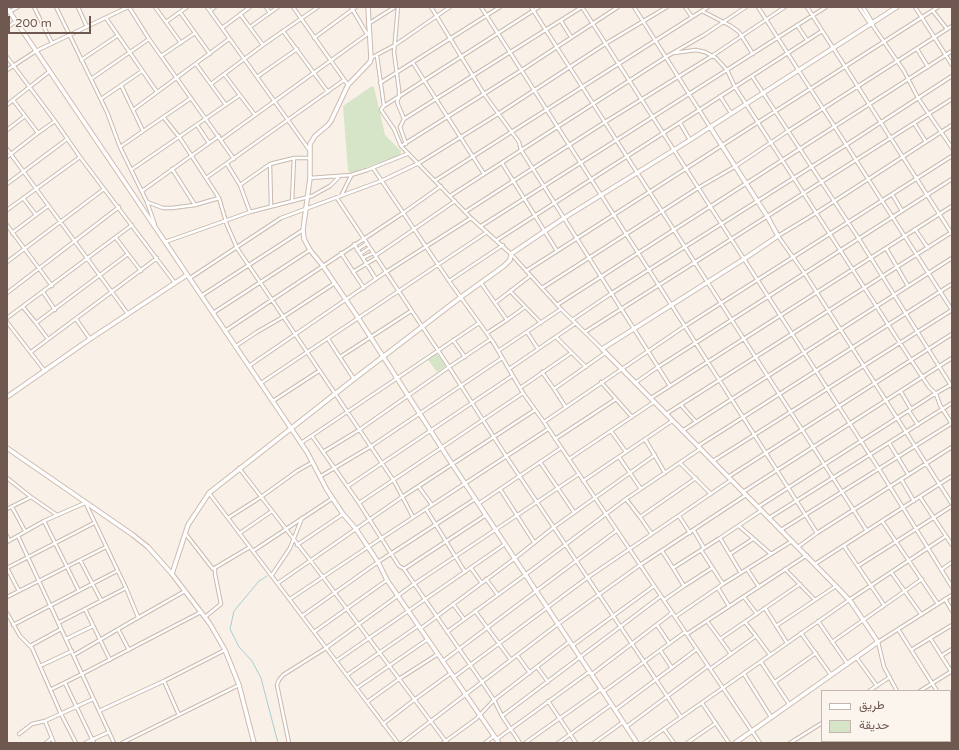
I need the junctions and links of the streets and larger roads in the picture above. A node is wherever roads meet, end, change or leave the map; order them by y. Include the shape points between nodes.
1 (18, 7) edge
2 (34, 7) edge
3 (56, 7) edge
4 (78, 7) edge
5 (128, 7) edge
6 (155, 7) edge
7 (187, 7) edge
8 (207, 7) edge
9 (215, 7) edge
10 (250, 7) edge
11 (266, 7) edge
12 (278, 7) edge
13 (293, 7) edge
14 (318, 7) edge
15 (356, 7) edge
16 (368, 7) edge
17 (396, 7) edge
18 (431, 7) edge
19 (450, 7) edge
20 (481, 7) edge
21 (500, 7) edge
22 (530, 7) edge
23 (539, 7) edge
24 (582, 7) edge
25 (618, 7) edge
26 (634, 7) edge
27 (667, 7) edge
28 (685, 7) edge
29 (708, 7) edge
30 (746, 7) edge
31 (758, 7) edge
32 (785, 7) edge
33 (807, 7) edge
34 (826, 7) edge
35 (859, 7) edge
36 (864, 7) edge
37 (897, 7) edge
38 (915, 7) edge
39 (938, 7) edge
40 (352, 8) edge
41 (8, 10) edge
42 (210, 11) junction
43 (533, 11) junction
44 (702, 11) junction
45 (933, 11) junction
46 (180, 12) junction
47 (270, 13) junction
48 (240, 14) junction
49 (812, 15) junction
50 (437, 16) junction
51 (486, 16) junction
52 (692, 17) junction
53 (106, 18) junction
54 (922, 18) junction
55 (301, 19) junction
56 (766, 20) junction
57 (561, 21) junction
58 (643, 21) junction
59 (16, 22) junction
60 (166, 22) junction
61 (724, 22) junction
62 (368, 24) junction
63 (592, 24) junction
64 (872, 24) junction
65 (797, 25) junction
66 (952, 26) edge
67 (87, 27) junction
68 (250, 27) junction
69 (7, 28) edge
70 (222, 28) junction
71 (947, 29) junction
72 (283, 31) junction
73 (546, 31) junction
74 (822, 31) junction
75 (195, 33) junction
76 (368, 33) junction
77 (498, 34) junction
78 (69, 35) junction
79 (742, 35) junction
80 (117, 36) junction
81 (571, 37) junction
82 (935, 37) junction
83 (314, 38) junction
84 (778, 38) junction
85 (149, 39) junction
86 (229, 39) junction
87 (451, 39) junction
88 (808, 40) junction
89 (656, 41) junction
90 (181, 42) junction
91 (884, 42) junction
92 (52, 43) junction
93 (605, 44) junction
94 (263, 45) junction
95 (395, 45) junction
96 (556, 47) junction
97 (833, 48) junction
98 (296, 49) junction
99 (917, 49) junction
100 (36, 51) junction
101 (952, 51) edge
102 (130, 53) junction
103 (510, 53) junction
104 (674, 53) junction
105 (787, 53) junction
106 (210, 54) junction
107 (753, 54) junction
108 (946, 55) junction
109 (161, 56) junction
110 (376, 56) junction
111 (462, 56) junction
112 (712, 56) junction
113 (7, 57) edge
114 (666, 57) junction
115 (372, 58) junction
116 (244, 59) junction
117 (81, 60) junction
118 (330, 61) junction
119 (897, 61) junction
120 (413, 63) junction
121 (196, 64) junction
122 (618, 64) junction
123 (13, 65) junction
124 (952, 65) edge
125 (845, 67) junction
126 (928, 67) junction
127 (569, 68) junction
128 (7, 70) edge
129 (522, 70) junction
130 (727, 70) junction
131 (798, 70) junction
132 (50, 71) junction
133 (142, 71) junction
134 (314, 73) junction
135 (396, 73) junction
136 (224, 74) junction
137 (473, 76) junction
138 (679, 76) junction
139 (752, 76) junction
140 (952, 76) edge
141 (256, 77) junction
142 (177, 78) junction
143 (91, 79) junction
144 (344, 80) junction
145 (909, 80) junction
146 (425, 81) junction
147 (629, 81) junction
148 (380, 83) junction
149 (211, 84) junction
150 (121, 85) junction
151 (348, 85) junction
152 (857, 86) junction
153 (30, 87) junction
154 (735, 87) junction
155 (581, 88) junction
156 (810, 89) junction
157 (534, 90) junction
158 (157, 92) junction
159 (328, 92) junction
160 (762, 92) junction
161 (484, 94) junction
162 (690, 94) junction
163 (240, 95) junction
164 (720, 96) junction
165 (399, 97) junction
166 (191, 98) junction
167 (918, 98) junction
168 (101, 99) junction
169 (641, 99) junction
170 (952, 99) edge
171 (14, 100) junction
172 (437, 100) junction
173 (274, 101) junction
174 (746, 103) junction
175 (593, 104) junction
176 (7, 105) edge
177 (226, 105) junction
178 (869, 105) junction
179 (384, 106) junction
180 (823, 108) junction
181 (133, 110) junction
182 (547, 110) junction
183 (700, 110) junction
184 (775, 112) junction
185 (731, 113) junction
186 (928, 113) junction
187 (498, 114) junction
188 (255, 115) junction
189 (25, 116) junction
190 (448, 117) junction
191 (652, 117) junction
192 (164, 118) junction
193 (206, 119) junction
194 (288, 120) junction
195 (404, 120) junction
196 (55, 121) junction
197 (605, 122) junction
198 (881, 122) junction
199 (914, 122) junction
200 (680, 123) junction
201 (758, 123) junction
202 (952, 125) edge
203 (197, 126) junction
204 (558, 127) junction
205 (710, 127) junction
206 (835, 127) junction
207 (7, 130) edge
208 (143, 131) junction
209 (788, 131) junction
210 (510, 132) junction
211 (942, 132) junction
212 (38, 133) junction
213 (663, 133) junction
214 (219, 136) junction
215 (460, 137) junction
216 (890, 137) junction
217 (180, 138) junction
218 (68, 139) junction
219 (222, 139) junction
220 (616, 140) junction
221 (690, 140) junction
222 (771, 142) junction
223 (926, 142) junction
224 (209, 143) junction
225 (406, 144) junction
226 (570, 145) junction
227 (722, 145) junction
228 (846, 145) junction
229 (401, 146) junction
230 (120, 147) junction
231 (952, 148) edge
232 (7, 149) edge
233 (521, 150) junction
234 (673, 150) junction
235 (800, 150) junction
236 (310, 151) junction
237 (11, 154) junction
238 (407, 154) junction
239 (192, 156) junction
240 (626, 156) junction
241 (952, 156) edge
242 (7, 157) edge
243 (80, 157) junction
244 (473, 157) junction
245 (903, 157) junction
246 (294, 158) junction
247 (309, 158) junction
248 (234, 159) junction
249 (783, 160) junction
250 (856, 160) junction
251 (581, 162) junction
252 (418, 163) junction
253 (502, 163) junction
254 (227, 164) junction
255 (270, 164) junction
256 (736, 166) junction
257 (811, 167) junction
258 (373, 168) junction
259 (533, 168) junction
260 (172, 169) junction
261 (686, 169) junction
262 (131, 170) junction
263 (23, 171) junction
264 (637, 172) junction
265 (484, 174) junction
266 (351, 175) junction
267 (339, 177) junction
268 (206, 178) junction
269 (310, 178) junction
270 (794, 178) junction
271 (916, 178) junction
272 (591, 179) junction
273 (952, 179) edge
274 (436, 180) junction
275 (513, 180) junction
276 (868, 180) junction
277 (381, 181) junction
278 (821, 182) junction
279 (747, 183) junction
280 (7, 184) edge
281 (240, 184) junction
282 (440, 186) junction
283 (544, 186) junction
284 (698, 188) junction
285 (36, 189) junction
286 (104, 189) junction
287 (142, 191) junction
288 (650, 191) junction
289 (803, 193) junction
290 (892, 194) junction
291 (601, 195) junction
292 (927, 195) junction
293 (450, 196) junction
294 (341, 197) junction
295 (24, 198) junction
296 (219, 198) junction
297 (307, 198) junction
298 (337, 198) junction
299 (525, 198) junction
300 (292, 200) junction
301 (882, 200) junction
302 (455, 201) junction
303 (758, 201) junction
304 (147, 202) junction
305 (554, 202) junction
306 (834, 202) junction
307 (195, 204) junction
308 (48, 206) junction
309 (271, 206) junction
310 (952, 206) edge
311 (119, 207) junction
312 (710, 207) junction
313 (7, 210) edge
314 (304, 210) junction
315 (663, 211) junction
316 (902, 211) junction
317 (250, 212) junction
318 (403, 212) junction
319 (465, 212) junction
320 (816, 213) junction
321 (939, 214) junction
322 (36, 215) junction
323 (535, 215) junction
324 (614, 215) junction
325 (767, 216) junction
326 (892, 217) junction
327 (471, 218) junction
328 (564, 218) junction
329 (225, 220) junction
330 (848, 222) junction
331 (61, 223) junction
332 (720, 224) junction
333 (132, 225) junction
334 (7, 226) edge
335 (480, 226) junction
336 (156, 229) junction
337 (915, 229) junction
338 (302, 230) junction
339 (414, 230) junction
340 (674, 230) junction
341 (545, 231) junction
342 (487, 232) junction
343 (12, 233) junction
344 (952, 233) edge
345 (627, 234) junction
346 (830, 234) junction
347 (778, 236) junction
348 (904, 236) junction
349 (116, 238) junction
350 (363, 238) junction
351 (577, 238) junction
352 (731, 239) junction
353 (859, 239) junction
354 (496, 240) junction
355 (75, 241) junction
356 (165, 242) junction
357 (354, 244) junction
358 (366, 244) junction
359 (503, 245) junction
360 (426, 247) junction
361 (686, 247) junction
362 (237, 248) junction
363 (369, 248) junction
364 (886, 248) junction
365 (928, 248) junction
366 (24, 250) junction
367 (310, 250) junction
368 (357, 250) junction
369 (557, 251) junction
370 (841, 251) junction
371 (341, 253) junction
372 (639, 253) junction
373 (128, 254) junction
374 (360, 254) junction
375 (511, 254) junction
376 (917, 255) junction
377 (375, 256) junction
378 (793, 256) junction
379 (590, 257) junction
380 (157, 258) junction
381 (364, 258) junction
382 (870, 258) junction
383 (952, 258) edge
384 (88, 259) junction
385 (744, 259) junction
386 (7, 262) edge
387 (696, 262) junction
388 (367, 264) junction
389 (438, 265) junction
390 (248, 266) junction
391 (323, 266) junction
392 (898, 268) junction
393 (38, 269) junction
394 (853, 269) junction
395 (650, 270) junction
396 (141, 271) junction
397 (526, 271) junction
398 (353, 272) junction
399 (386, 272) junction
400 (928, 273) junction
401 (805, 274) junction
402 (100, 276) junction
403 (188, 276) junction
404 (530, 276) junction
405 (602, 276) junction
406 (882, 277) junction
407 (376, 279) junction
408 (757, 280) junction
409 (449, 281) junction
410 (260, 282) junction
411 (175, 283) junction
412 (334, 283) junction
413 (481, 283) junction
414 (708, 283) junction
415 (952, 284) edge
416 (52, 286) junction
417 (659, 286) junction
418 (908, 286) junction
419 (364, 288) junction
420 (542, 288) junction
421 (866, 288) junction
422 (940, 291) junction
423 (7, 292) edge
424 (43, 292) junction
425 (113, 292) junction
426 (398, 292) junction
427 (510, 292) junction
428 (816, 292) junction
429 (612, 293) junction
430 (894, 295) junction
431 (202, 296) junction
432 (461, 297) junction
433 (767, 297) junction
434 (272, 300) junction
435 (346, 300) junction
436 (495, 303) junction
437 (721, 303) junction
438 (557, 305) junction
439 (672, 305) junction
440 (877, 306) junction
441 (23, 307) junction
442 (525, 307) junction
443 (561, 309) junction
444 (622, 309) junction
445 (55, 310) junction
446 (952, 310) edge
447 (411, 311) junction
448 (828, 312) junction
449 (213, 313) junction
450 (905, 313) junction
451 (128, 314) junction
452 (779, 316) junction
453 (283, 317) junction
454 (7, 318) edge
455 (76, 319) junction
456 (359, 319) junction
457 (507, 320) junction
458 (572, 320) junction
459 (733, 320) junction
460 (7, 322) edge
461 (479, 322) junction
462 (36, 323) junction
463 (540, 323) junction
464 (576, 324) junction
465 (888, 324) junction
466 (685, 326) junction
467 (422, 328) junction
468 (634, 328) junction
469 (840, 330) junction
470 (225, 331) junction
471 (526, 332) junction
472 (584, 332) junction
473 (917, 332) junction
474 (487, 333) junction
475 (952, 334) edge
476 (295, 335) junction
477 (792, 335) junction
478 (371, 337) junction
479 (556, 337) junction
480 (744, 338) junction
481 (48, 339) junction
482 (90, 339) junction
483 (328, 339) junction
484 (491, 339) junction
485 (453, 340) junction
486 (696, 343) junction
487 (900, 343) junction
488 (236, 346) junction
489 (852, 347) junction
490 (538, 349) junction
491 (602, 349) junction
492 (928, 349) junction
493 (648, 350) junction
494 (438, 351) junction
495 (498, 351) junction
496 (31, 352) junction
497 (307, 353) junction
498 (571, 353) junction
499 (605, 353) junction
500 (803, 353) junction
501 (384, 357) junction
502 (465, 357) junction
503 (340, 358) junction
504 (502, 358) junction
505 (756, 358) junction
506 (952, 358) edge
507 (911, 360) junction
508 (707, 362) junction
509 (249, 366) junction
510 (864, 366) junction
511 (449, 367) junction
512 (586, 367) junction
513 (658, 367) junction
514 (939, 367) junction
515 (509, 369) junction
516 (621, 369) junction
517 (44, 370) junction
518 (319, 371) junction
519 (815, 371) junction
520 (542, 372) junction
521 (512, 376) junction
522 (768, 376) junction
523 (396, 378) junction
524 (923, 378) junction
525 (354, 379) junction
526 (720, 381) junction
527 (601, 382) junction
528 (635, 383) junction
529 (874, 383) junction
530 (261, 384) junction
531 (461, 385) junction
532 (952, 385) edge
533 (670, 386) junction
534 (520, 388) junction
535 (554, 389) junction
536 (826, 390) junction
537 (901, 392) junction
538 (523, 393) junction
539 (936, 393) junction
540 (336, 394) junction
541 (779, 394) junction
542 (407, 396) junction
543 (7, 397) edge
544 (616, 399) junction
545 (650, 399) junction
546 (732, 399) junction
547 (273, 401) junction
548 (886, 401) junction
549 (472, 402) junction
550 (654, 402) junction
551 (952, 403) edge
552 (681, 405) junction
553 (565, 406) junction
554 (837, 407) junction
555 (943, 409) junction
556 (535, 410) junction
557 (910, 410) junction
558 (348, 412) junction
559 (791, 412) junction
560 (419, 414) junction
561 (666, 414) junction
562 (744, 416) junction
563 (632, 417) junction
564 (897, 418) junction
565 (484, 420) junction
566 (672, 421) junction
567 (544, 422) junction
568 (696, 422) junction
569 (952, 423) edge
570 (849, 425) junction
571 (918, 425) junction
572 (291, 428) junction
573 (548, 428) junction
574 (359, 430) junction
575 (802, 430) junction
576 (430, 431) junction
577 (611, 431) junction
578 (682, 431) junction
579 (906, 432) junction
580 (755, 435) junction
581 (312, 436) junction
582 (495, 438) junction
583 (555, 438) junction
584 (645, 439) junction
585 (860, 442) junction
586 (301, 443) junction
587 (888, 443) junction
588 (370, 446) junction
589 (915, 446) junction
590 (699, 447) junction
591 (813, 447) junction
592 (952, 447) edge
593 (442, 448) junction
594 (561, 448) junction
595 (8, 450) edge
596 (323, 452) junction
597 (626, 452) junction
598 (767, 453) junction
599 (655, 455) junction
600 (506, 456) junction
601 (870, 456) junction
602 (619, 457) junction
603 (898, 457) junction
604 (569, 459) junction
605 (713, 461) junction
606 (313, 462) junction
607 (540, 462) junction
608 (680, 463) junction
609 (381, 464) junction
610 (452, 464) junction
611 (824, 464) junction
612 (926, 464) junction
613 (239, 468) junction
614 (334, 468) junction
615 (879, 469) junction
616 (777, 470) junction
617 (629, 472) junction
618 (665, 473) junction
619 (579, 474) junction
620 (908, 474) junction
621 (321, 476) junction
622 (520, 476) junction
623 (952, 476) edge
624 (696, 478) junction
625 (833, 478) junction
626 (8, 479) edge
627 (730, 479) junction
628 (900, 479) junction
629 (394, 481) junction
630 (584, 481) junction
631 (465, 483) junction
632 (939, 485) junction
633 (348, 486) junction
634 (889, 486) junction
635 (418, 487) junction
636 (788, 487) junction
637 (557, 488) junction
638 (500, 489) junction
639 (641, 489) junction
640 (842, 492) junction
641 (209, 493) junction
642 (711, 494) junction
643 (745, 494) junction
644 (31, 497) junction
645 (261, 497) junction
646 (402, 497) junction
647 (594, 497) junction
648 (920, 497) junction
649 (332, 498) junction
650 (475, 499) junction
651 (626, 499) junction
652 (537, 501) junction
653 (797, 501) junction
654 (914, 501) junction
655 (85, 502) junction
656 (360, 503) junction
657 (478, 504) junction
658 (432, 505) junction
659 (952, 505) edge
660 (12, 507) junction
661 (758, 507) junction
662 (902, 508) junction
663 (7, 509) edge
664 (426, 509) junction
665 (762, 510) junction
666 (854, 510) junction
667 (272, 511) junction
668 (574, 512) junction
669 (343, 514) junction
670 (606, 514) junction
671 (57, 515) junction
672 (486, 515) junction
673 (516, 515) junction
674 (806, 515) junction
675 (413, 516) junction
676 (679, 516) junction
677 (640, 517) junction
678 (228, 518) junction
679 (302, 518) junction
680 (770, 518) junction
681 (934, 518) junction
682 (370, 520) junction
683 (44, 521) junction
684 (882, 521) junction
685 (94, 523) junction
686 (436, 525) junction
687 (739, 526) junction
688 (554, 527) junction
689 (285, 529) junction
690 (356, 529) junction
691 (495, 530) junction
692 (616, 530) junction
693 (781, 530) junction
694 (867, 530) junction
695 (916, 530) junction
696 (694, 531) junction
697 (25, 532) junction
698 (184, 532) junction
699 (240, 533) junction
700 (651, 533) junction
701 (690, 533) junction
702 (817, 533) junction
703 (7, 536) edge
704 (18, 536) junction
705 (946, 536) junction
706 (382, 538) junction
707 (720, 538) junction
708 (753, 539) junction
709 (8, 541) edge
710 (294, 541) junction
711 (446, 541) junction
712 (792, 541) junction
713 (534, 542) junction
714 (896, 542) junction
715 (55, 543) junction
716 (297, 544) junction
717 (505, 544) junction
718 (566, 545) junction
719 (952, 545) edge
720 (844, 546) junction
721 (106, 547) junction
722 (250, 547) junction
723 (368, 547) junction
724 (798, 547) junction
725 (629, 548) junction
726 (704, 548) junction
727 (928, 548) junction
728 (253, 550) junction
729 (701, 550) junction
730 (662, 551) junction
731 (391, 554) junction
732 (730, 554) junction
733 (771, 554) junction
734 (807, 555) junction
735 (455, 556) junction
736 (28, 557) junction
737 (514, 559) junction
738 (80, 560) junction
739 (908, 560) junction
740 (310, 561) junction
741 (576, 561) junction
742 (378, 562) junction
743 (952, 562) edge
744 (815, 564) junction
745 (640, 565) junction
746 (858, 566) junction
747 (67, 567) junction
748 (7, 568) edge
749 (471, 568) junction
750 (673, 568) junction
751 (712, 568) junction
752 (215, 569) junction
753 (404, 569) junction
754 (747, 569) junction
755 (785, 569) junction
756 (941, 570) junction
757 (117, 571) junction
758 (465, 572) junction
759 (891, 572) junction
760 (741, 573) junction
761 (172, 574) junction
762 (272, 575) junction
763 (525, 575) junction
764 (323, 577) junction
765 (587, 578) junction
766 (486, 579) junction
767 (922, 579) junction
768 (387, 580) junction
769 (39, 582) junction
770 (481, 582) junction
771 (278, 583) junction
772 (92, 584) junction
773 (414, 584) junction
774 (723, 584) junction
775 (800, 584) junction
776 (871, 585) junction
777 (654, 586) junction
778 (684, 586) junction
779 (836, 586) junction
780 (759, 587) junction
781 (952, 587) edge
782 (126, 588) junction
783 (718, 588) junction
784 (19, 591) junction
785 (79, 591) junction
786 (185, 591) junction
787 (536, 591) junction
788 (904, 591) junction
789 (334, 594) junction
790 (498, 595) junction
791 (599, 595) junction
792 (952, 595) edge
793 (398, 596) junction
794 (661, 596) junction
795 (7, 597) edge
796 (744, 597) junction
797 (290, 599) junction
798 (945, 599) junction
799 (101, 600) junction
800 (425, 600) junction
801 (664, 600) junction
802 (815, 600) junction
803 (849, 600) junction
804 (452, 604) junction
805 (938, 604) junction
806 (884, 605) junction
807 (51, 606) junction
808 (729, 606) junction
809 (547, 608) junction
810 (765, 608) junction
811 (84, 609) junction
812 (346, 609) junction
813 (409, 611) junction
814 (475, 611) junction
815 (952, 611) edge
816 (201, 612) junction
817 (7, 613) edge
818 (672, 613) junction
819 (757, 614) junction
820 (921, 614) junction
821 (302, 616) junction
822 (613, 616) junction
823 (138, 617) junction
824 (205, 617) junction
825 (436, 617) junction
826 (675, 617) junction
827 (464, 619) junction
828 (863, 620) junction
829 (707, 621) junction
830 (818, 621) junction
831 (745, 622) junction
832 (58, 623) junction
833 (558, 624) junction
834 (13, 625) junction
835 (358, 625) junction
836 (657, 625) junction
837 (952, 625) edge
838 (93, 626) junction
839 (620, 626) junction
840 (776, 626) junction
841 (419, 627) junction
842 (487, 628) junction
843 (61, 629) junction
844 (118, 629) junction
845 (898, 629) junction
846 (314, 632) junction
847 (447, 632) junction
848 (686, 633) junction
849 (801, 633) junction
850 (756, 636) junction
851 (368, 638) junction
852 (930, 638) junction
853 (66, 639) junction
854 (428, 639) junction
855 (720, 639) junction
856 (100, 640) junction
857 (569, 642) junction
858 (832, 642) junction
859 (878, 642) junction
860 (669, 643) junction
861 (787, 643) junction
862 (499, 644) junction
863 (632, 644) junction
864 (30, 646) junction
865 (572, 646) junction
866 (326, 648) junction
867 (459, 648) junction
868 (697, 649) junction
869 (952, 649) edge
870 (130, 650) junction
871 (225, 650) junction
872 (660, 650) junction
873 (911, 650) junction
874 (72, 651) junction
875 (379, 652) junction
876 (816, 653) junction
877 (438, 654) junction
878 (731, 654) junction
879 (74, 655) junction
880 (517, 655) junction
881 (770, 655) junction
882 (941, 656) junction
883 (580, 658) junction
884 (856, 658) junction
885 (110, 660) junction
886 (511, 660) junction
887 (336, 661) junction
888 (443, 661) junction
889 (644, 662) junction
890 (761, 662) junction
891 (847, 663) junction
892 (389, 665) junction
893 (470, 665) junction
894 (40, 666) junction
895 (537, 667) junction
896 (672, 668) junction
897 (709, 668) junction
898 (952, 671) edge
899 (451, 673) junction
900 (530, 673) junction
901 (590, 673) junction
902 (82, 674) junction
903 (744, 674) junction
904 (347, 675) junction
905 (831, 675) junction
906 (890, 677) junction
907 (454, 678) junction
908 (399, 679) junction
909 (656, 680) junction
910 (164, 681) junction
911 (482, 682) junction
912 (548, 682) junction
913 (775, 682) junction
914 (65, 683) junction
915 (932, 684) junction
916 (239, 685) junction
917 (877, 686) junction
918 (356, 688) junction
919 (722, 688) junction
920 (50, 690) junction
921 (871, 690) edge
922 (896, 690) edge
923 (922, 690) edge
924 (936, 690) edge
925 (602, 691) junction
926 (465, 694) junction
927 (668, 696) junction
928 (93, 700) junction
929 (414, 700) junction
930 (494, 700) junction
931 (548, 701) junction
932 (367, 702) junction
933 (702, 703) junction
934 (790, 704) junction
935 (611, 705) junction
936 (77, 707) junction
937 (615, 710) junction
938 (98, 711) junction
939 (61, 714) junction
940 (179, 715) junction
941 (480, 716) junction
942 (502, 716) junction
943 (681, 717) junction
944 (771, 717) junction
945 (560, 718) junction
946 (45, 721) junction
947 (430, 721) junction
948 (623, 722) junction
949 (716, 723) junction
950 (383, 724) junction
951 (821, 724) edge
952 (626, 727) junction
953 (510, 728) junction
954 (664, 729) junction
955 (752, 730) junction
956 (109, 732) junction
957 (19, 734) dead end
958 (570, 734) junction
959 (496, 737) junction
960 (52, 738) junction
961 (92, 740) junction
962 (445, 742) edge
963 (46, 743) edge
964 (54, 743) edge
965 (76, 743) edge
966 (85, 743) edge
967 (94, 743) edge
968 (114, 743) edge
969 (122, 743) edge
970 (254, 743) edge
971 (289, 743) edge
972 (398, 743) edge
973 (402, 743) edge
974 (485, 743) edge
975 (499, 743) edge
976 (520, 743) edge
977 (525, 743) edge
978 (558, 743) edge
979 (576, 743) edge
980 (594, 743) edge
981 (637, 743) edge
982 (644, 743) edge
983 (674, 743) edge
984 (688, 743) edge
985 (730, 743) edge
986 (735, 743) edge
987 (760, 743) edge
988 (790, 743) edge

1 - 41 street
2 - 92 street
3 - 78 street
4 - 67 street
5 - 53 street
5 - 85 street
6 - 60 street
7 - 46 street
8 - 42 street
9 - 42 street
10 - 48 street
11 - 47 street
12 - 47 street
13 - 55 street
14 - 55 street
15 - 40 street
16 - 62 street
17 - 62 street
17 - 95 street
18 - 50 street
19 - 50 street
20 - 51 street
21 - 51 street
22 - 43 street
23 - 43 street
24 - 57 street
24 - 63 street
25 - 63 street
26 - 58 street
27 - 58 street
28 - 52 street
29 - 44 street
30 - 61 street
31 - 56 street
32 - 56 street
33 - 49 street
34 - 49 street
35 - 64 street
36 - 64 street
37 - 64 street
38 - 54 street
39 - 45 street
40 - 76 street
40 - 83 street
41 - 59 street
42 - 70 street
43 - 73 street
43 - 77 street
44 - 52 street
44 - 61 street
45 - 54 street
45 - 71 street
46 - 60 street
46 - 75 street
47 - 68 street
48 - 68 street
48 - 70 street
49 - 65 street
49 - 74 street
50 - 87 street
50 - 95 street
51 - 77 street
51 - 87 street
52 - 89 street
53 - 67 street
53 - 80 street
54 - 82 street
54 - 91 street
55 - 72 street
55 - 83 street
56 - 79 street
56 - 84 street
57 - 73 street
57 - 81 street
58 - 89 street
58 - 93 street
59 - 69 street
59 - 100 street
60 - 90 street
61 - 79 street
61 - 104 street
62 - 76 street
63 - 81 street
63 - 93 street
64 - 91 street
64 - 97 street
65 - 84 street
65 - 88 street
66 - 71 street
67 - 78 street
68 - 94 street
70 - 86 street
71 - 82 street
72 - 94 street
72 - 98 street
73 - 96 street
73 - 103 street
74 - 88 street
74 - 97 street
75 - 90 street
75 - 106 street
76 - 115 street
76 - 118 street
77 - 103 street
77 - 111 street
78 - 92 street
78 - 117 street
79 - 107 street
79 - 112 street
80 - 102 street
80 - 117 street
81 - 96 street
82 - 99 street
82 - 108 street
83 - 118 street
84 - 105 street
84 - 107 street
85 - 102 street
85 - 109 street
86 - 106 street
86 - 116 street
87 - 111 street
87 - 120 street
88 - 105 street
89 - 114 street
89 - 122 street
90 - 109 street
91 - 119 street
91 - 125 street
92 - 100 street
93 - 122 street
93 - 127 street
94 - 116 street
95 - 110 street
95 - 135 street
96 - 127 street
96 - 129 street
97 - 125 street
97 - 131 street
98 - 134 street
98 - 141 street
99 - 119 street
99 - 126 street
100 - 123 street
100 - 132 street
101 - 108 street
102 - 133 street
102 - 143 street
103 - 129 street
103 - 137 street
104 - 112 street via 696,50
104 - 114 street
105 - 131 street
105 - 139 street
106 - 121 street
107 - 130 street
108 - 124 street
108 - 126 street
109 - 142 street
110 - 115 street
110 - 148 street
111 - 137 street
111 - 146 street
112 - 130 street
112 - 138 street
113 - 123 street
114 - 138 street
114 - 147 street
115 - 151 street
116 - 136 street
116 - 141 street
117 - 143 street
118 - 134 street
118 - 144 street
119 - 145 street
119 - 152 street
120 - 135 street
120 - 146 street
121 - 142 street
121 - 149 street
122 - 147 street
122 - 155 street
123 - 128 street
123 - 153 street
125 - 152 street
125 - 156 street
126 - 145 street
127 - 155 street
127 - 157 street
129 - 157 street
129 - 161 street
130 - 154 street
130 - 162 street
131 - 156 street
131 - 160 street
132 - 153 street
132 - 336 street
133 - 150 street
133 - 158 street
134 - 159 street
134 - 173 street
135 - 148 street
135 - 165 street
136 - 149 street
136 - 163 street
137 - 161 street
137 - 172 street
138 - 162 street
138 - 169 street
139 - 154 street
139 - 160 street
140 - 167 street
141 - 173 street
142 - 158 street
142 - 166 street
143 - 168 street
144 - 151 street
144 - 159 street
145 - 167 street
145 - 178 street
146 - 165 street
146 - 172 street
147 - 169 street
147 - 175 street
148 - 179 street
149 - 177 street
150 - 168 street
150 - 181 street
151 - 236 street via 331,121 312,140
152 - 178 street
152 - 180 street
153 - 171 street
153 - 196 street
154 - 164 street
154 - 174 street
155 - 175 street
155 - 182 street
156 - 180 street
156 - 184 street
157 - 182 street
157 - 187 street
158 - 181 street
159 - 194 street
160 - 174 street
160 - 184 street
161 - 187 street
161 - 190 street
162 - 183 street
162 - 191 street
163 - 177 street
163 - 188 street
164 - 183 street
164 - 185 street
165 - 179 street
165 - 195 street via 397,102
166 - 192 street
166 - 193 street
167 - 186 street
167 - 198 street
168 - 230 street
169 - 191 street
169 - 197 street
170 - 186 street
171 - 176 street
171 - 189 street
172 - 190 street
172 - 195 street
173 - 188 street
173 - 194 street
174 - 185 street
174 - 201 street
175 - 197 street
175 - 204 street
177 - 193 street
178 - 198 street
178 - 206 street
179 - 229 street via 381,110 394,128
180 - 206 street
180 - 209 street
181 - 208 street
182 - 204 street
182 - 210 street
183 - 200 street
183 - 205 street
184 - 201 street
184 - 209 street
185 - 205 street
186 - 199 street
186 - 211 street
187 - 210 street
187 - 215 street
188 - 219 street
189 - 207 street
189 - 212 street
190 - 215 street
190 - 225 street
191 - 213 street
191 - 220 street
192 - 208 street
192 - 217 street
193 - 203 street
193 - 214 street
194 - 236 street
194 - 248 street
195 - 225 street via 400,127
196 - 212 street
196 - 218 street
197 - 220 street
197 - 226 street
198 - 216 street
198 - 228 street
199 - 216 street
199 - 223 street
200 - 213 street
200 - 221 street
201 - 222 street
201 - 227 street
202 - 211 street
203 - 217 street
203 - 224 street
204 - 226 street
204 - 233 street
205 - 221 street
205 - 227 street
206 - 228 street
206 - 235 street
208 - 230 street
209 - 222 street
209 - 235 street
210 - 233 street
210 - 244 street
211 - 223 street
211 - 231 street
212 - 237 street
213 - 234 street
213 - 240 street
214 - 219 street
214 - 224 street
215 - 244 street
215 - 252 street
216 - 245 street
216 - 250 street
217 - 239 street
217 - 262 street
218 - 243 street
218 - 263 street
219 - 248 street
220 - 240 street
220 - 251 street
221 - 234 street
222 - 249 street
222 - 256 street
223 - 245 street
224 - 239 street
225 - 229 street
226 - 251 street
226 - 259 street
227 - 256 street
227 - 261 street
228 - 250 street
228 - 257 street
229 - 238 street
230 - 262 street
232 - 237 street
233 - 253 street
233 - 259 street
234 - 261 street
234 - 264 street
235 - 249 street
235 - 257 street
236 - 247 street
237 - 242 street
237 - 263 street
238 - 252 street
238 - 258 street
239 - 260 street
239 - 268 street
240 - 264 street
240 - 272 street
241 - 271 street
243 - 285 street
243 - 286 street
244 - 265 street
244 - 274 street
245 - 271 street
245 - 276 street
246 - 247 street
246 - 255 street
246 - 300 street
247 - 269 street
248 - 254 street
249 - 270 street
249 - 279 street
250 - 276 street
250 - 278 street
251 - 272 street
251 - 283 street
252 - 274 street
252 - 277 street
253 - 265 street
253 - 275 street
254 - 268 street
254 - 281 street
255 - 281 street
255 - 309 street
256 - 279 street
256 - 284 street
257 - 270 street
257 - 278 street
258 - 266 street
258 - 277 street
259 - 275 street
259 - 283 street
260 - 287 street
260 - 307 street
261 - 284 street
261 - 288 street
262 - 287 street
263 - 280 street
263 - 285 street
264 - 288 street
264 - 291 street
265 - 293 street
266 - 267 street
266 - 294 street
267 - 269 street
267 - 297 street via 325,189
268 - 296 street
269 - 297 street
270 - 289 street
270 - 303 street
271 - 290 street
271 - 292 street
272 - 291 street
272 - 305 street
273 - 292 street
274 - 282 street
275 - 299 street
275 - 319 street
276 - 301 street
276 - 306 street
277 - 294 street
277 - 318 street
278 - 289 street
278 - 306 street
279 - 303 street
279 - 312 street
281 - 317 street
282 - 293 street
282 - 318 street
283 - 299 street
283 - 305 street
284 - 312 street
284 - 315 street
285 - 295 street
285 - 308 street
286 - 311 street
286 - 331 street
287 - 304 street
288 - 315 street
288 - 324 street
289 - 320 street
289 - 325 street
290 - 301 street
290 - 316 street
291 - 324 street
291 - 328 street
292 - 316 street
292 - 321 street
293 - 302 street
294 - 298 street
295 - 313 street
295 - 322 street
296 - 307 street
296 - 329 street
297 - 300 street
297 - 314 street
298 - 314 street
298 - 350 street
299 - 323 street
299 - 335 street
300 - 309 street
301 - 326 street
301 - 330 street
302 - 319 street
302 - 339 street
303 - 325 street
303 - 332 street
304 - 307 street via 168,208
304 - 336 street
305 - 323 street
305 - 328 street
306 - 320 street
306 - 330 street
308 - 322 street
308 - 331 street
309 - 317 street
310 - 321 street
311 - 333 street
311 - 355 street
312 - 332 street
312 - 340 street
314 - 338 street
314 - 362 street via 281,218
315 - 340 street
315 - 345 street
316 - 326 street
317 - 329 street
318 - 339 street
318 - 350 street
319 - 327 street
320 - 346 street
320 - 347 street
321 - 337 street
321 - 344 street
322 - 343 street
323 - 341 street
323 - 354 street
324 - 345 street
324 - 351 street
325 - 347 street
325 - 352 street
326 - 348 street
326 - 353 street
327 - 335 street
327 - 360 street
328 - 341 street
328 - 351 street
329 - 356 street
329 - 362 street
330 - 346 street
330 - 353 street
331 - 355 street
331 - 366 street
332 - 352 street
332 - 361 street
333 - 349 street
333 - 380 street
334 - 343 street
335 - 342 street
336 - 356 street
337 - 348 street
337 - 365 street
338 - 367 street
338 - 390 street
339 - 360 street
339 - 377 street
340 - 361 street
340 - 372 street
341 - 369 street
341 - 375 street
342 - 354 street
342 - 389 street
343 - 366 street
344 - 365 street
345 - 372 street
345 - 379 street
346 - 370 street
346 - 378 street
347 - 378 street
347 - 385 street
348 - 364 street
348 - 376 street
349 - 373 street
349 - 384 street
350 - 357 street
350 - 358 street
351 - 369 street
351 - 379 street
352 - 385 street
352 - 387 street
353 - 370 street
353 - 382 street
354 - 359 street
355 - 384 street
355 - 393 street
356 - 403 street
357 - 368 street
357 - 371 street
358 - 363 street
358 - 368 street
359 - 375 street
359 - 409 street
360 - 389 street
360 - 399 street
361 - 387 street
361 - 395 street
362 - 390 street
362 - 403 street
363 - 374 street
363 - 377 street
364 - 382 street
364 - 392 street
365 - 376 street
366 - 386 street
366 - 393 street
367 - 391 street
367 - 410 street
368 - 374 street
369 - 397 street
370 - 394 street
370 - 401 street
371 - 391 street
371 - 398 street
372 - 395 street
372 - 405 street
373 - 396 street
373 - 402 street
374 - 381 street
375 - 397 street
375 - 413 street via 508,263
376 - 392 street
376 - 400 street
377 - 381 street
377 - 388 street
377 - 399 street
378 - 401 street
378 - 408 street
379 - 405 street
379 - 420 street
380 - 396 street
380 - 411 street
381 - 388 street
382 - 394 street
382 - 406 street
383 - 400 street
384 - 402 street
384 - 416 street
385 - 408 street
385 - 414 street
387 - 414 street
387 - 417 street
388 - 398 street
388 - 407 street
389 - 409 street
389 - 426 street
390 - 410 street
390 - 431 street
391 - 412 street
391 - 434 street
392 - 406 street
392 - 418 street
393 - 416 street
393 - 423 street
394 - 421 street
394 - 428 street
395 - 417 street
395 - 429 street
396 - 425 street
397 - 404 street
398 - 419 street
399 - 407 street
399 - 426 street
400 - 418 street
400 - 422 street
401 - 428 street
401 - 433 street
402 - 425 street
402 - 445 street
403 - 411 street
403 - 431 street
404 - 420 street
404 - 427 street
405 - 429 street
405 - 438 street
406 - 421 street
406 - 430 street
407 - 419 street
408 - 433 street
408 - 437 street
409 - 432 street
410 - 434 street
410 - 449 street
411 - 451 street
412 - 435 street
412 - 453 street
413 - 432 street
413 - 436 street
414 - 437 street
414 - 439 street
415 - 422 street
416 - 424 street
417 - 439 street
417 - 444 street
418 - 430 street
419 - 435 street
420 - 438 street
421 - 440 street
421 - 448 street
422 - 446 street
422 - 450 street
424 - 441 street
424 - 445 street
425 - 451 street
425 - 455 street
426 - 447 street
426 - 456 street
427 - 436 street
427 - 442 street
428 - 448 street
428 - 452 street
429 - 444 street
429 - 458 street
430 - 440 street
430 - 450 street
431 - 449 street
432 - 461 street
432 - 467 street
433 - 452 street
433 - 459 street
434 - 453 street
434 - 470 street
435 - 456 street
435 - 476 street
436 - 457 street
437 - 459 street
437 - 466 street
438 - 443 street
439 - 466 street
439 - 468 street
440 - 465 street
440 - 469 street
441 - 454 street
441 - 462 street
442 - 457 street
442 - 463 street
443 - 458 street
443 - 463 street
444 - 468 street
444 - 472 street
445 - 462 street
446 - 473 street
447 - 467 street
447 - 478 street
448 - 469 street
448 - 477 street
449 - 470 street
450 - 465 street
450 - 473 street
451 - 482 street
452 - 477 street
452 - 480 street
453 - 476 street
453 - 488 street
455 - 481 street
455 - 482 street
456 - 478 street
456 - 483 street
457 - 474 street
458 - 464 street
459 - 480 street
459 - 486 street
460 - 496 street
461 - 474 street
461 - 485 street
462 - 481 street
463 - 471 street
464 - 472 street
464 - 479 street
465 - 487 street
465 - 489 street
466 - 486 street
466 - 493 street
467 - 494 street
467 - 501 street
468 - 491 street
468 - 493 street
469 - 489 street
469 - 500 street
470 - 488 street
471 - 490 street
471 - 495 street
472 - 491 street
473 - 487 street
473 - 492 street
474 - 484 street
475 - 492 street
476 - 497 street
476 - 509 street
477 - 500 street
477 - 505 street
478 - 501 street
478 - 503 street
479 - 490 street
479 - 498 street
480 - 505 street
480 - 508 street
481 - 496 street
482 - 517 street
483 - 497 street
483 - 503 street
484 - 495 street
484 - 502 street
485 - 494 street
485 - 502 street
486 - 508 street
486 - 513 street
487 - 507 street
487 - 510 street
488 - 509 street
489 - 510 street
489 - 519 street
490 - 515 street
491 - 499 street
492 - 507 street
492 - 514 street
493 - 513 street
493 - 516 street
494 - 511 street
494 - 523 street
495 - 504 street
496 - 517 street
497 - 518 street
497 - 530 street
498 - 512 street
498 - 520 street
499 - 512 street
499 - 516 street
500 - 519 street
500 - 522 street
501 - 523 street
501 - 525 street
502 - 511 street
503 - 525 street
504 - 515 street
504 - 531 street
505 - 522 street
505 - 526 street
506 - 514 street
507 - 524 street
507 - 529 street
508 - 526 street
508 - 533 street
509 - 530 street
510 - 529 street
510 - 536 street
511 - 531 street
511 - 542 street
512 - 535 street
513 - 528 street
513 - 533 street
514 - 524 street
514 - 532 street
515 - 521 street
516 - 527 street
516 - 528 street
517 - 543 street
518 - 540 street
518 - 547 street
519 - 536 street
519 - 541 street
520 - 534 street
520 - 535 street
521 - 534 street
521 - 549 street
522 - 541 street
522 - 546 street
523 - 542 street
523 - 558 street
524 - 537 street
524 - 539 street
525 - 540 street
526 - 546 street
526 - 552 street
527 - 544 street
527 - 553 street
528 - 545 street
529 - 548 street
529 - 554 street
530 - 547 street
531 - 549 street
531 - 560 street
532 - 539 street
533 - 545 street
534 - 538 street
535 - 553 street
536 - 554 street
536 - 559 street
537 - 548 street
537 - 557 street
538 - 556 street
538 - 565 street
539 - 555 street
539 - 557 street
540 - 558 street
540 - 572 street
541 - 559 street
541 - 562 street
542 - 560 street
542 - 574 street
544 - 563 street
544 - 583 street
545 - 550 street
546 - 562 street
546 - 568 street
547 - 572 street
548 - 564 street
548 - 570 street
549 - 565 street
549 - 576 street
550 - 561 street
550 - 563 street
551 - 555 street
552 - 561 street
552 - 568 street
553 - 567 street
554 - 570 street
554 - 575 street
555 - 569 street
555 - 571 street
556 - 567 street
556 - 582 street
557 - 564 street
557 - 571 street
558 - 574 street
558 - 581 street
559 - 575 street
559 - 580 street
560 - 576 street
560 - 588 street
561 - 566 street
562 - 580 street
562 - 590 street
563 - 577 street
564 - 579 street
564 - 585 street
565 - 582 street
565 - 593 street
566 - 578 street
566 - 584 street
567 - 573 street
568 - 578 street
569 - 589 street
570 - 585 street
570 - 591 street
571 - 579 street
572 - 586 street
572 - 613 street
573 - 583 street
573 - 600 street
574 - 588 street
574 - 596 street
575 - 591 street
575 - 598 street
576 - 593 street
576 - 609 street
577 - 597 street
577 - 604 street
578 - 590 street
579 - 587 street
579 - 589 street
580 - 598 street
580 - 605 street
581 - 586 street
581 - 596 street
582 - 600 street
582 - 610 street
583 - 594 street
584 - 597 street
584 - 599 street
585 - 601 street
585 - 611 street
586 - 606 street
587 - 601 street
587 - 603 street
588 - 609 street
588 - 614 street
589 - 603 street
589 - 612 street
590 - 605 street
590 - 608 street
591 - 611 street
591 - 616 street
592 - 612 street
593 - 610 street
593 - 629 street
594 - 604 street
594 - 607 street
595 - 655 street
596 - 614 street
597 - 602 street
598 - 616 street
598 - 627 street
599 - 617 street
599 - 618 street
600 - 622 street
600 - 631 street
601 - 615 street
601 - 625 street
602 - 617 street
602 - 630 street
603 - 615 street
603 - 620 street
604 - 619 street
605 - 627 street
606 - 621 street
606 - 645 street
607 - 622 street
607 - 637 street
608 - 618 street
608 - 624 street
609 - 629 street
609 - 633 street
610 - 631 street
610 - 635 street
611 - 625 street
611 - 636 street
612 - 620 street
612 - 632 street
613 - 641 street
613 - 645 street
614 - 621 street
614 - 633 street
615 - 634 street
615 - 640 street
616 - 636 street
616 - 643 street
617 - 639 street
617 - 647 street
618 - 639 street
619 - 630 street
619 - 637 street
620 - 628 street
621 - 649 street
622 - 638 street
622 - 652 street
623 - 632 street
624 - 642 street
624 - 677 street
625 - 640 street
625 - 653 street
626 - 644 street
627 - 642 street
627 - 643 street
628 - 634 street
628 - 654 street
629 - 646 street
629 - 656 street
630 - 647 street
631 - 650 street
631 - 658 street
632 - 648 street
632 - 659 street
633 - 656 street
634 - 662 street
634 - 666 street
635 - 646 street
635 - 658 street
636 - 653 street
636 - 661 street
637 - 652 street
637 - 668 street
638 - 657 street
638 - 673 street
639 - 651 street
640 - 666 street
640 - 674 street
641 - 678 street
641 - 698 street
642 - 676 street
643 - 661 street
643 - 696 street
644 - 660 street
644 - 671 street
645 - 667 street
645 - 678 street
646 - 675 street
646 - 682 street
647 - 668 street
647 - 670 street
648 - 654 street
648 - 681 street
649 - 669 street
649 - 679 street
650 - 657 street
650 - 686 street
651 - 670 street
651 - 677 street
652 - 673 street
652 - 688 street
653 - 674 street
653 - 680 street
654 - 662 street
655 - 671 street
655 - 685 street
655 - 761 street via 133,534
656 - 682 street
657 - 672 street
658 - 664 street
659 - 681 street
660 - 663 street
660 - 697 street
661 - 665 street
662 - 684 street
662 - 695 street
664 - 675 street
664 - 686 street
665 - 680 street
665 - 687 street
666 - 694 street
666 - 702 street
667 - 689 street
667 - 699 street
668 - 688 street
669 - 690 street
669 - 716 street
670 - 692 street
670 - 718 street
671 - 683 street
672 - 691 street
672 - 711 street
673 - 691 street
673 - 713 street
674 - 693 street
674 - 702 street
675 - 706 street
676 - 700 street
676 - 701 street
677 - 700 street
678 - 699 street
679 - 689 street
679 - 710 street
680 - 693 street
681 - 695 street
681 - 705 street
682 - 690 street
682 - 706 street
683 - 697 street
683 - 715 street
684 - 694 street
684 - 714 street
685 - 715 street
685 - 721 street
686 - 711 street
686 - 731 street
687 - 707 street
687 - 708 street
688 - 713 street
688 - 718 street
689 - 710 street
689 - 728 street
690 - 723 street
690 - 740 street
691 - 717 street
691 - 735 street
692 - 725 street
692 - 741 street
693 - 712 street
694 - 720 street
695 - 714 street
695 - 727 street
696 - 701 street
696 - 726 street
697 - 704 street
698 - 752 street via 211,568
698 - 761 street
699 - 722 street
700 - 725 street
701 - 730 street
702 - 724 street
703 - 709 street
704 - 709 street
704 - 736 street
705 - 719 street
705 - 727 street
706 - 723 street
706 - 731 street
707 - 726 street
707 - 732 street
708 - 732 street
708 - 733 street
710 - 716 street
710 - 762 street
711 - 735 street
711 - 753 street
712 - 724 street
712 - 733 street
713 - 737 street
714 - 739 street
714 - 746 street
715 - 736 street
715 - 747 street
716 - 740 street
717 - 737 street
717 - 749 street
718 - 741 street
718 - 763 street
720 - 744 street
720 - 746 street
721 - 738 street
721 - 757 street
722 - 728 street
722 - 752 street
723 - 742 street
723 - 764 street
724 - 734 street
725 - 745 street
725 - 765 street
726 - 729 street
727 - 739 street
727 - 756 street
728 - 762 street
729 - 750 street
729 - 751 street
730 - 745 street
730 - 750 street
731 - 742 street
731 - 753 street
732 - 760 street
733 - 754 street
734 - 744 street
734 - 755 street
735 - 758 street
735 - 773 street
736 - 748 street
736 - 769 street
737 - 763 street
737 - 766 street
738 - 747 street
738 - 772 street
739 - 759 street
739 - 767 street
740 - 764 street
740 - 771 street
741 - 765 street
741 - 787 street
742 - 768 street
742 - 789 street
743 - 756 street
744 - 779 street
745 - 777 street
745 - 791 street
746 - 776 street
747 - 769 street
747 - 785 street
748 - 784 street
749 - 758 street
749 - 770 street
750 - 778 street
751 - 774 street
751 - 778 street
752 - 824 street via 222,604
753 - 773 street
754 - 760 street
754 - 780 street
755 - 775 street
755 - 780 street
756 - 781 street
757 - 772 street
757 - 782 street
758 - 800 street
759 - 776 street
759 - 788 street
760 - 774 street
761 - 786 street
762 - 771 street
763 - 787 street
763 - 790 street
764 - 789 street
764 - 797 street
765 - 791 street
765 - 809 street
766 - 770 street
766 - 790 street
767 - 788 street
767 - 805 street
768 - 793 street
768 - 812 street
769 - 784 street
769 - 807 street
770 - 804 street
771 - 797 street
772 - 785 street
772 - 799 street
773 - 793 street
773 - 800 street
774 - 783 street
775 - 802 street
775 - 810 street
776 - 803 street
776 - 806 street
777 - 794 street
777 - 822 street
778 - 801 street
779 - 802 street
779 - 803 street
780 - 796 street
782 - 799 street
782 - 823 street
783 - 808 street
783 - 826 street
784 - 795 street
785 - 807 street
786 - 816 street
786 - 823 street
787 - 809 street
787 - 842 street
788 - 806 street
788 - 820 street
789 - 812 street
789 - 821 street
790 - 814 street
791 - 822 street
791 - 833 street
792 - 798 street
793 - 813 street
793 - 835 street
794 - 801 street
794 - 839 street
796 - 808 street
796 - 819 street
797 - 821 street
798 - 805 street
798 - 815 street
799 - 811 street
800 - 813 street
800 - 825 street
801 - 818 street
802 - 840 street
803 - 828 street
803 - 830 street
804 - 825 street
804 - 827 street
805 - 820 street
806 - 828 street
807 - 832 street
807 - 834 street
808 - 829 street
809 - 833 street
809 - 862 street
810 - 819 street
810 - 840 street
811 - 832 street
811 - 838 street
812 - 835 street
812 - 846 street
813 - 841 street
813 - 851 street
814 - 827 street
814 - 842 street
816 - 824 street
816 - 870 street
817 - 834 street
818 - 826 street
818 - 836 street
819 - 831 street
820 - 845 street
821 - 846 street
822 - 839 street
822 - 865 street
823 - 844 street
824 - 871 street
825 - 841 street
825 - 847 street
826 - 848 street
827 - 847 street
828 - 858 street
828 - 859 street
829 - 848 street
829 - 855 street
830 - 849 street
830 - 858 street
831 - 850 street
831 - 855 street
832 - 843 street
833 - 857 street
833 - 880 street
834 - 864 street
835 - 851 street
835 - 866 street
836 - 860 street
836 - 863 street
837 - 852 street
838 - 853 street
838 - 856 street
839 - 863 street
839 - 883 street
840 - 861 street
841 - 854 street
841 - 875 street
842 - 862 street
842 - 867 street
843 - 853 street
843 - 864 street
844 - 856 street
844 - 870 street
845 - 859 street
845 - 873 street
846 - 866 street
847 - 867 street
848 - 860 street
848 - 868 street
849 - 861 street
849 - 876 street
850 - 878 street
850 - 881 street
851 - 875 street
851 - 887 street
852 - 873 street
852 - 882 street
853 - 874 street
854 - 877 street
854 - 892 street
855 - 878 street
856 - 879 street
856 - 885 street
857 - 865 street
857 - 895 street
858 - 891 street
859 - 884 street
859 - 906 street via 882,660
860 - 872 street
861 - 881 street
862 - 886 street
862 - 893 street
863 - 889 street
863 - 901 street
864 - 894 street
865 - 883 street
866 - 887 street
866 - 971 street via 283,675 277,685
867 - 888 street
867 - 893 street
868 - 896 street
868 - 897 street
869 - 882 street
870 - 885 street
871 - 910 street
871 - 916 street
872 - 889 street
872 - 896 street
873 - 915 street
874 - 879 street
874 - 894 street
875 - 892 street
875 - 904 street
876 - 905 street
876 - 913 street
877 - 888 street
877 - 908 street
878 - 897 street
879 - 902 street
880 - 886 street
880 - 900 street
881 - 890 street
882 - 898 street
883 - 901 street
883 - 912 street
884 - 891 street
884 - 917 street
885 - 902 street
886 - 911 street
887 - 904 street
888 - 899 street
889 - 909 street
889 - 925 street
890 - 903 street
890 - 913 street
891 - 905 street
892 - 908 street
892 - 918 street
893 - 907 street
893 - 911 street
894 - 920 street
895 - 900 street
895 - 912 street
896 - 909 street
897 - 919 street
897 - 927 street
898 - 915 street
899 - 907 street
899 - 929 street
900 - 930 street
901 - 925 street
901 - 931 street
902 - 914 street
902 - 928 street
903 - 919 street
903 - 944 street
904 - 918 street
905 - 934 street
906 - 917 street
906 - 922 street
907 - 926 street
908 - 929 street
908 - 932 street
909 - 927 street
909 - 937 street
910 - 938 street
910 - 940 street
911 - 926 street
911 - 930 street
912 - 942 street
913 - 934 street
914 - 920 street
914 - 936 street
915 - 923 street
915 - 924 street
916 - 940 street
916 - 970 street
917 - 921 street
918 - 932 street
919 - 933 street
919 - 955 street
920 - 939 street
925 - 935 street
925 - 945 street
926 - 941 street
926 - 947 street
927 - 943 street
927 - 952 street
928 - 936 street
928 - 938 street
929 - 947 street
929 - 950 street
930 - 941 street
930 - 942 street
931 - 945 street
931 - 953 street
932 - 950 street
933 - 943 street
933 - 949 street
934 - 944 street
935 - 937 street
935 - 958 street
936 - 939 street
936 - 961 street
937 - 948 street
938 - 956 street
939 - 946 street
939 - 965 street
940 - 969 street
941 - 959 street
941 - 962 street
942 - 953 street
943 - 954 street
944 - 955 street
945 - 958 street
945 - 977 street
946 - 957 street via 32,724
946 - 960 street
947 - 962 street
947 - 973 street
948 - 952 street
948 - 980 street
949 - 984 street
949 - 985 street
950 - 972 street
951 - 988 street
952 - 981 street
953 - 959 street
953 - 976 street
954 - 982 street
954 - 983 street
955 - 986 street
955 - 987 street
956 - 961 street
956 - 968 street
958 - 978 street
958 - 979 street
959 - 974 street
959 - 975 street
960 - 963 street
960 - 964 street
961 - 966 street
961 - 967 street

